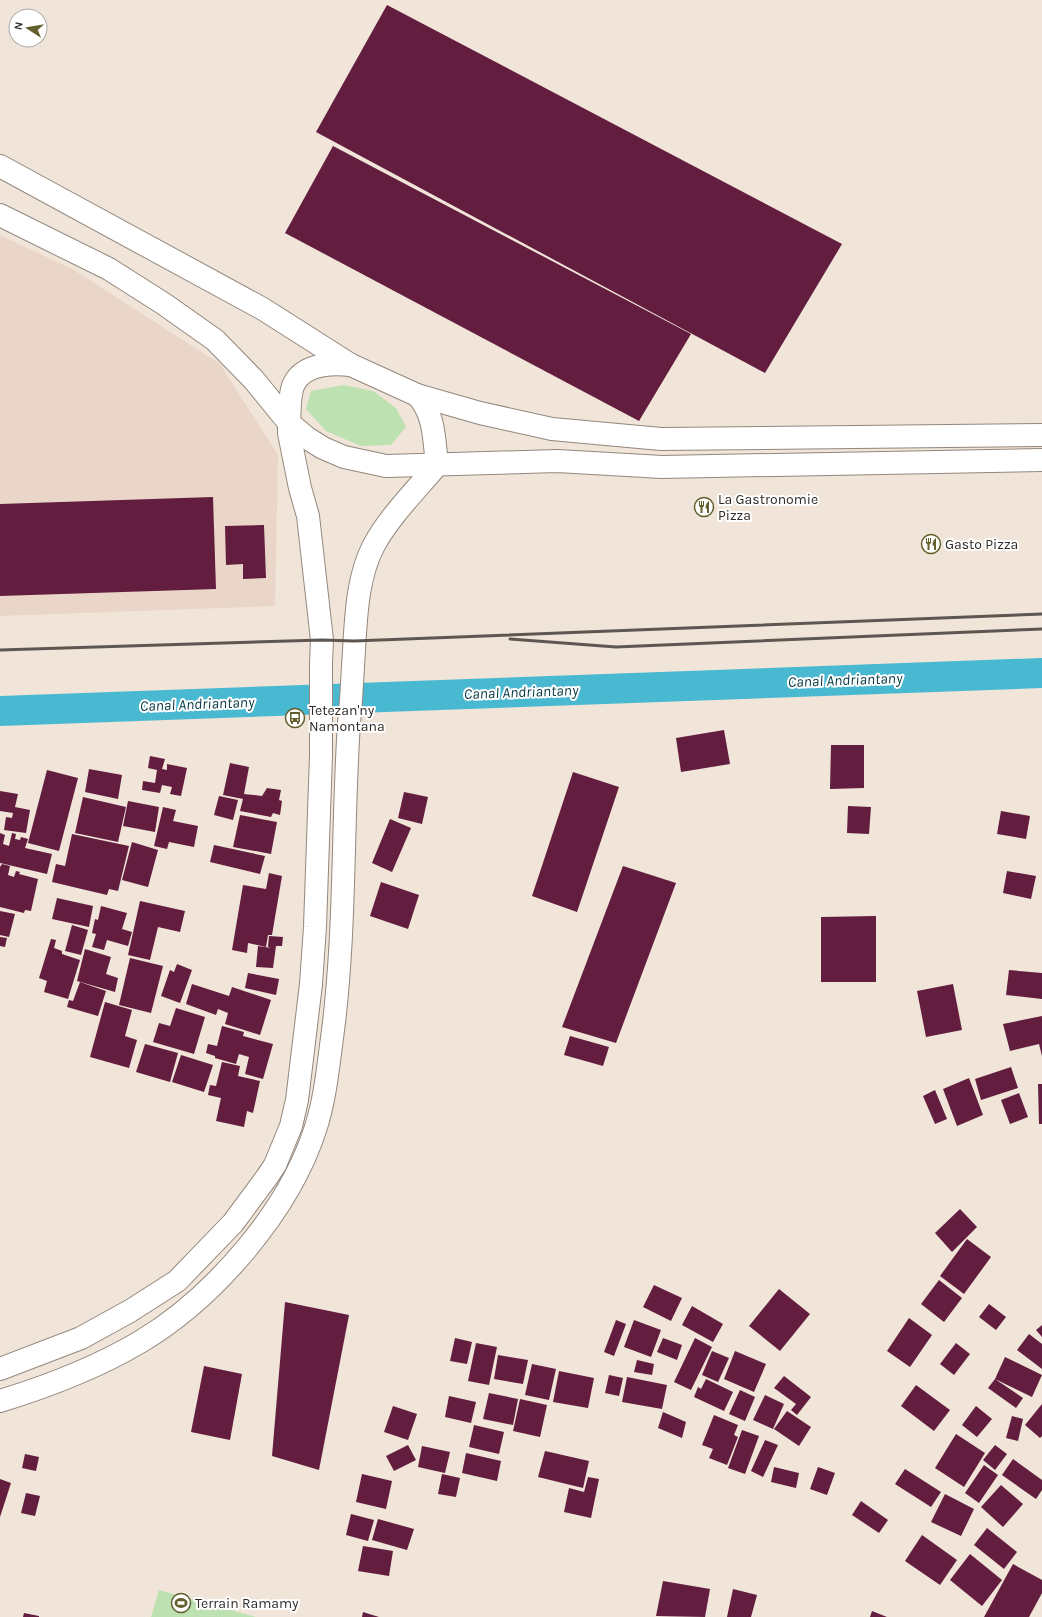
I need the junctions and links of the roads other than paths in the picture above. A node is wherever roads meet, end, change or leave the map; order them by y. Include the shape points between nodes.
1 (0, 166) edge
2 (0, 215) edge
3 (351, 365) junction
4 (417, 395) junction
5 (290, 423) junction
6 (1042, 435) edge
7 (1042, 460) edge
8 (437, 465) junction
9 (0, 1369) edge
10 (0, 1401) edge

1 - 3 main road via 263,309
2 - 5 main road via 109,269 215,340 254,380
3 - 4 main road
3 - 5 main road via 325,364 301,376 293,386
4 - 6 main road via 480,413 552,429 661,439
4 - 8 main road via 426,407 432,424
5 - 8 main road via 307,438 344,457 386,466
5 - 9 main road via 290,438 308,516 322,640 316,912 311,984 297,1100 290,1126 275,1165 233,1223 177,1281 112,1322 81,1338
7 - 8 main road via 662,467 557,460
8 - 10 main road via 400,508 374,545 360,588 348,752 340,966 335,1016 323,1098 310,1144 297,1174 268,1221 229,1269 185,1310 141,1341 93,1367 39,1389

